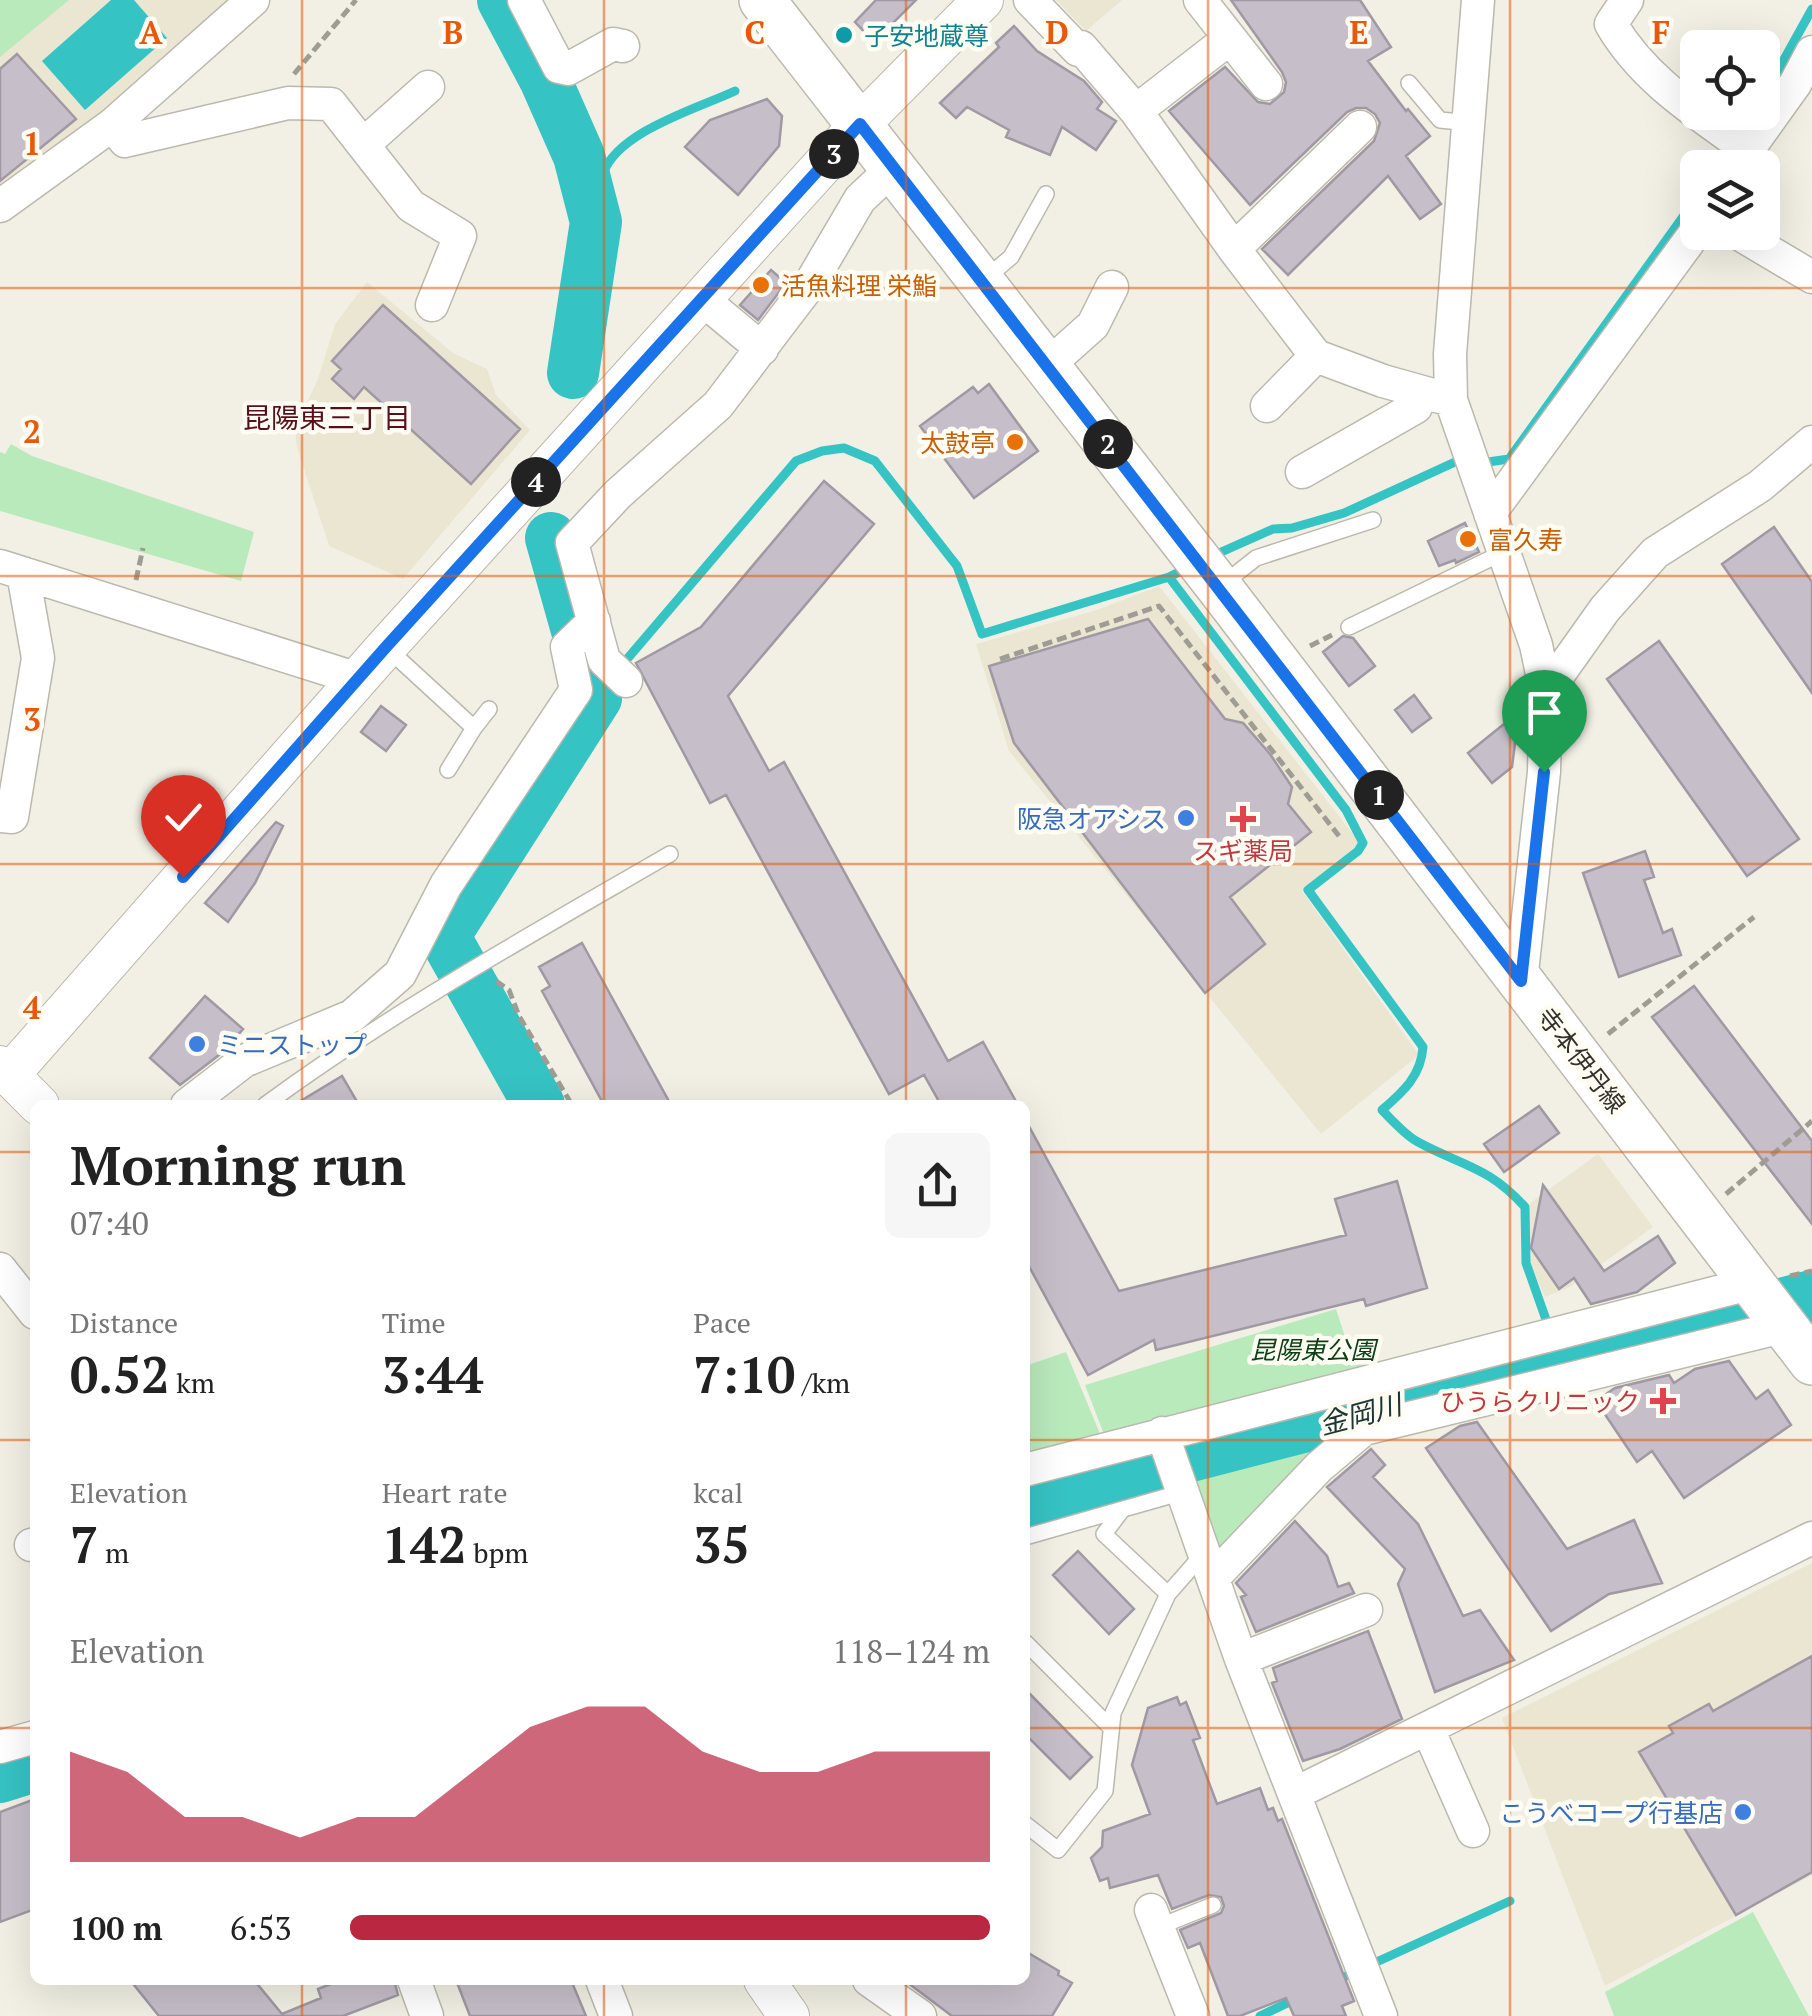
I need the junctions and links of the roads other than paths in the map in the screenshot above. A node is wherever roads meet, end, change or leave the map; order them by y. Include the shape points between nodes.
1 (253, 0) edge
2 (524, 0) edge
3 (762, 0) edge
4 (983, 0) edge
5 (1030, 0) edge
6 (1200, 0) edge
7 (1478, 0) edge
8 (1627, 0) edge
9 (1230, 38) junction
10 (1812, 52) edge
11 (610, 54) dead end
12 (1266, 84) dead end
13 (1409, 84) dead end
14 (428, 87) dead end
15 (1803, 89) edge
16 (1136, 112) junction
17 (1470, 123) junction
18 (860, 124) junction
19 (112, 125) junction
20 (1360, 127) dead end
21 (364, 144) junction
22 (1732, 150) edge
23 (1748, 150) edge
24 (893, 168) junction
25 (1046, 194) dead end
26 (0, 206) edge
27 (1234, 249) junction
28 (1683, 250) edge
29 (1766, 250) edge
30 (1812, 277) edge
31 (982, 282) junction
32 (1112, 287) dead end
33 (702, 299) junction
34 (440, 300) dead end
35 (762, 348) junction
36 (1316, 356) junction
37 (1048, 366) junction
38 (1436, 396) junction
39 (1267, 406) dead end
40 (1812, 442) edge
41 (1302, 472) dead end
42 (1490, 513) junction
43 (1373, 520) dead end
44 (1502, 552) junction
45 (12, 569) edge
46 (1219, 587) junction
47 (594, 621) junction
48 (1348, 627) dead end
49 (386, 647) junction
50 (358, 679) junction
51 (626, 681) dead end
52 (1546, 692) junction
53 (489, 708) dead end
54 (474, 728) junction
55 (448, 770) dead end
56 (0, 816) edge
57 (670, 854) dead end
58 (1521, 981) junction
59 (4, 1071) edge
60 (34, 1100) edge
61 (193, 1100) edge
62 (273, 1100) edge
63 (0, 1269) edge
64 (1771, 1305) junction
65 (30, 1307) edge
66 (1812, 1362) edge
67 (1350, 1386) junction
68 (1364, 1428) junction
69 (1162, 1433) junction
70 (1030, 1469) edge
71 (1183, 1492) junction
72 (1122, 1510) junction
73 (1030, 1536) edge
74 (1812, 1538) edge
75 (1208, 1566) junction
76 (1168, 1594) junction
77 (1366, 1610) dead end
78 (1030, 1647) edge
79 (1241, 1659) junction
80 (1111, 1728) junction
81 (1428, 1729) junction
82 (30, 1738) edge
83 (0, 1747) edge
84 (1296, 1793) junction
85 (1030, 1828) edge
86 (1473, 1831) dead end
87 (1213, 1904) dead end
88 (1155, 1918) joint
89 (416, 1985) edge
90 (604, 1985) edge
91 (767, 1985) edge
92 (881, 1985) edge
93 (427, 2016) edge
94 (616, 2016) edge
95 (789, 2016) edge
96 (920, 2016) edge
97 (1193, 2016) edge
98 (1381, 2016) edge

1 - 19 street
2 - 11 street via 559,67
3 - 18 main road, 寺本伊丹線
4 - 18 street
5 - 16 street
6 - 9 street
7 - 17 street
8 - 22 street via 1610,24 1620,40
9 - 12 street
9 - 16 street
10 - 15 street
13 - 17 lane via 1440,120
14 - 21 street
15 - 23 street
16 - 27 street
17 - 38 street via 1450,354
18 - 24 main road, 寺本伊丹線
18 - 33 street
19 - 21 street via 125,141 251,118 288,103 330,104
19 - 26 street
20 - 27 street
21 - 34 street via 411,206 460,236
24 - 31 main road, 寺本伊丹線
24 - 35 street via 860,199
25 - 31 lane via 1012,257
27 - 36 street
28 - 42 street
29 - 30 street
31 - 37 main road, 寺本伊丹線
32 - 37 street via 1094,325
33 - 35 street
33 - 49 street
35 - 47 street via 718,405 572,543
36 - 38 street
36 - 39 street
37 - 46 main road, 寺本伊丹線
38 - 41 street
38 - 42 street
40 - 52 street via 1760,486 1656,553 1605,609
42 - 44 street
43 - 46 lane via 1256,558
44 - 48 lane
44 - 52 street
45 - 50 street
45 - 56 street via 38,658 12,817
46 - 58 main road, 寺本伊丹線
47 - 51 street via 604,660
47 - 61 street via 567,647 576,690 446,885 400,974 352,1016 244,1061
49 - 50 street
49 - 54 lane
50 - 59 street
52 - 58 street
53 - 54 lane
54 - 55 lane
57 - 62 lane via 476,968
58 - 64 main road, 寺本伊丹線
59 - 60 street
63 - 65 street
64 - 66 main road, 寺本伊丹線
64 - 67 street
64 - 68 street
67 - 68 street
67 - 69 street
68 - 75 street
69 - 70 street
69 - 71 street
71 - 72 lane
71 - 75 street
72 - 73 lane
72 - 76 lane via 1104,1534
74 - 81 street
75 - 76 lane
75 - 79 street
76 - 80 lane
77 - 79 street
78 - 80 lane
79 - 84 street
80 - 85 lane via 1105,1791 1058,1850
81 - 84 street
81 - 86 street
82 - 83 street
84 - 98 street
87 - 88 lane
88 - 97 street
89 - 93 street
90 - 94 street
91 - 95 street
92 - 96 street

